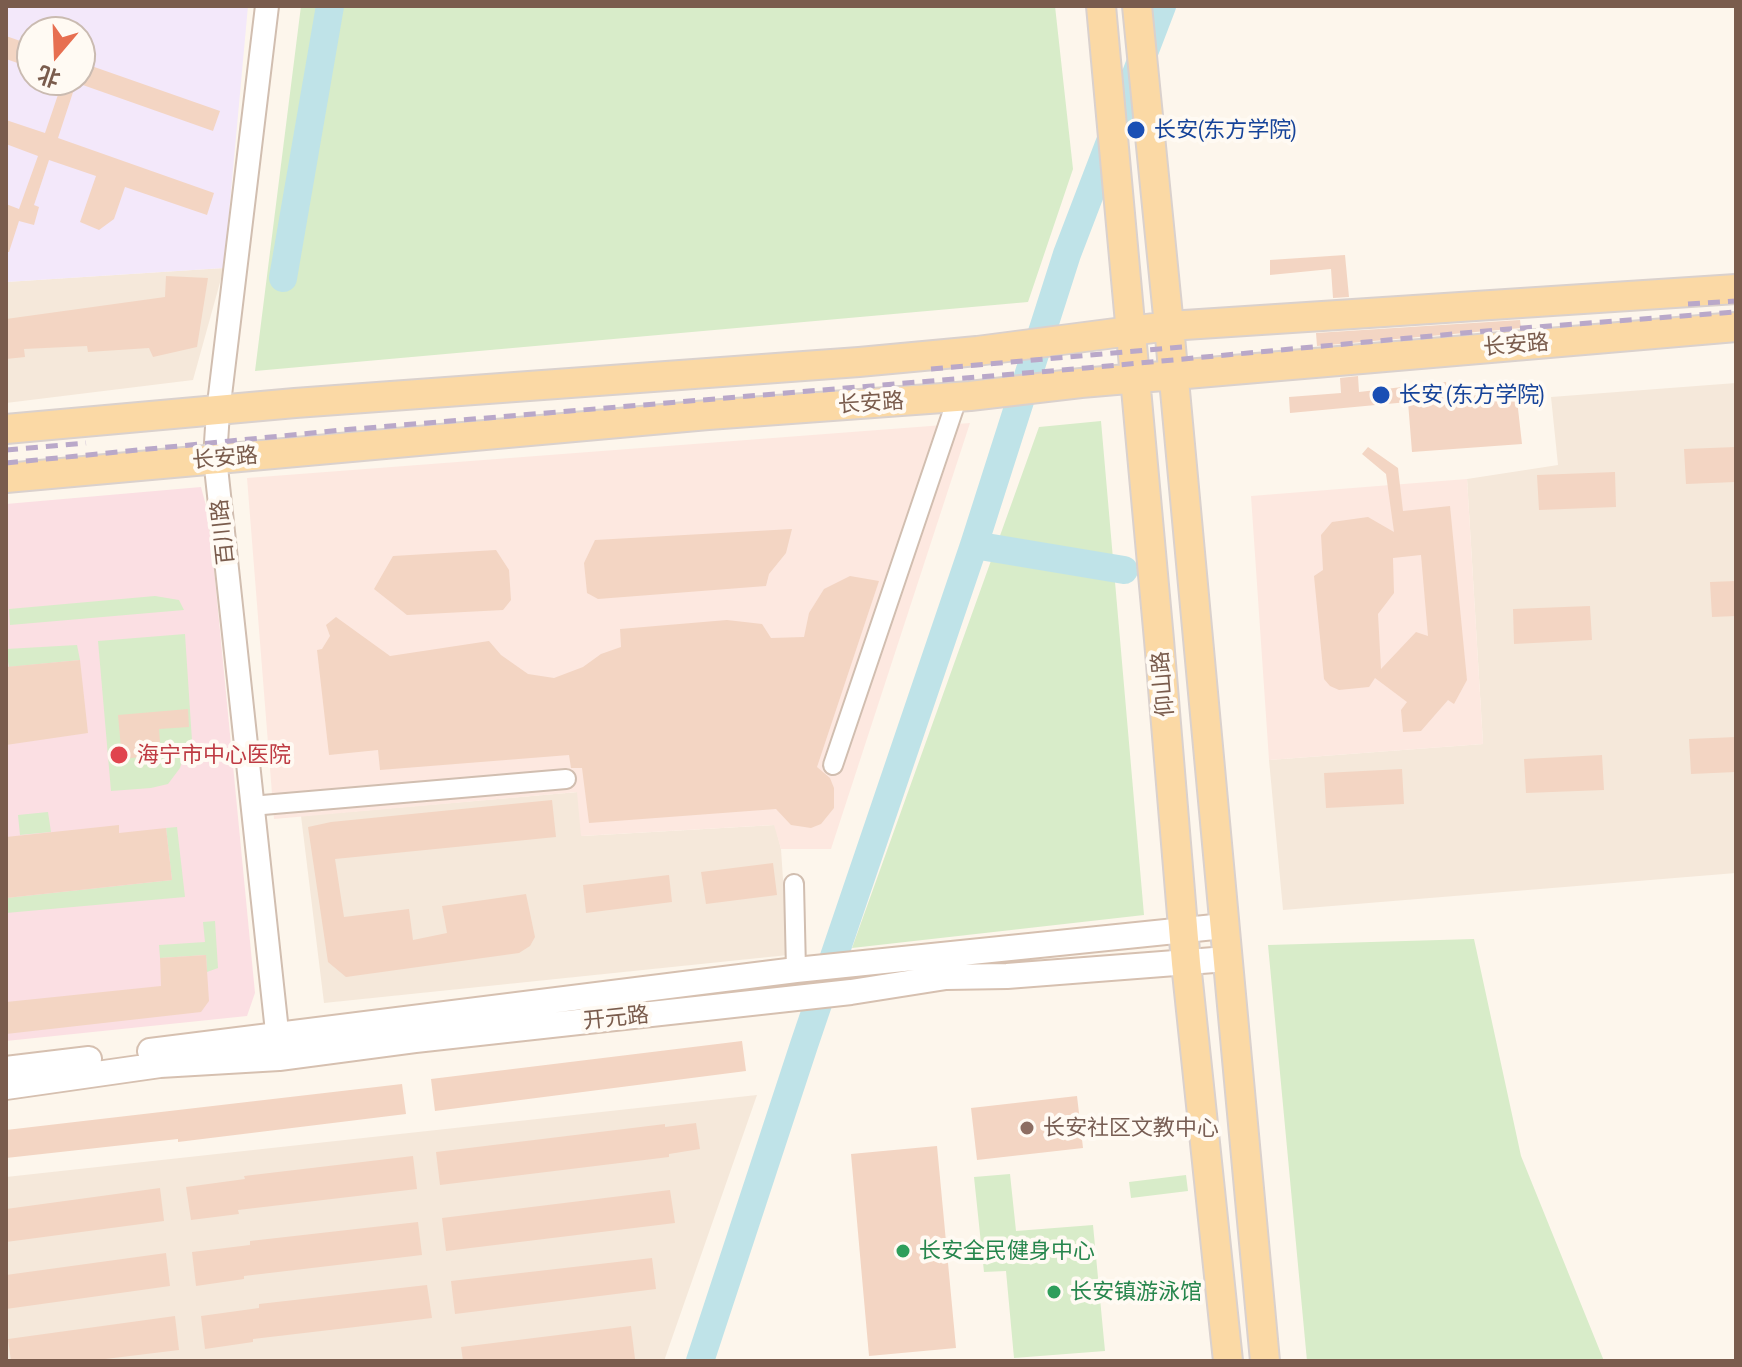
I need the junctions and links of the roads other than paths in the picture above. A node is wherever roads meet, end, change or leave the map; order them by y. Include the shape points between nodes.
1 (267, 6) edge
2 (1101, 6) edge
3 (1137, 6) edge
4 (1736, 289) edge
5 (1169, 326) junction
6 (1736, 327) edge
7 (1131, 329) junction
8 (1173, 376) junction
9 (1136, 379) junction
10 (964, 396) junction
11 (218, 412) junction
12 (6, 429) edge
13 (215, 458) junction
14 (6, 478) edge
15 (833, 765) dead end
16 (566, 779) dead end
17 (251, 806) junction
18 (794, 884) dead end
19 (1224, 926) junction
20 (1183, 929) junction
21 (1227, 959) junction
22 (1186, 963) junction
23 (804, 969) junction
24 (278, 1047) junction
25 (6, 1069) edge
26 (6, 1087) edge
27 (1228, 1361) edge
28 (1265, 1361) edge

1 - 11 street, 百川路
2 - 7 main road, 仰山路
3 - 5 main road, 仰山路
4 - 5 main road, 长安路
5 - 7 main road, 长安路
5 - 8 main road, 仰山路
6 - 8 main road, 长安路
7 - 9 main road, 仰山路
7 - 11 main road, 长安路 via 977,351
8 - 9 main road, 长安路
8 - 19 main road, 仰山路
9 - 10 main road, 长安路
9 - 20 main road, 仰山路
10 - 13 main road, 长安路
10 - 15 street
11 - 12 main road, 长安路
11 - 13 street, 百川路
13 - 14 main road, 长安路
13 - 17 street, 百川路
16 - 17 street
17 - 24 street, 百川路
18 - 23 street
19 - 20 main road
19 - 21 main road, 仰山路
20 - 22 main road, 仰山路
20 - 23 main road, 开元路
21 - 22 main road, 开元路
21 - 28 main road, 仰山路
22 - 24 main road, 开元路 via 946,977 851,992
22 - 27 main road, 仰山路
23 - 24 main road, 开元路
24 - 25 main road, 开元路
24 - 26 main road, 开元路

